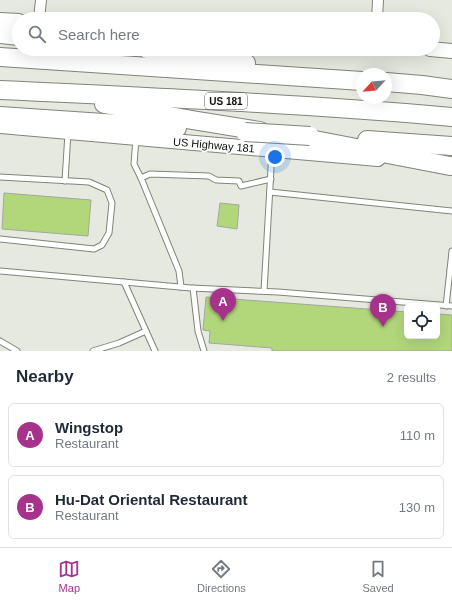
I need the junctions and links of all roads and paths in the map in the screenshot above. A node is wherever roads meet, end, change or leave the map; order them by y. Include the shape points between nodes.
1 (41, 0) edge
2 (378, 0) edge
3 (40, 12) edge
4 (377, 12) edge
5 (0, 20) edge
6 (12, 21) edge
7 (0, 34) edge
8 (12, 35) edge
9 (440, 50) edge
10 (452, 52) edge
11 (205, 56) edge
12 (0, 57) edge
13 (329, 79) junction
14 (356, 81) edge
15 (392, 82) edge
16 (452, 88) edge
17 (0, 90) edge
18 (41, 92) junction
19 (0, 116) edge
20 (452, 116) edge
21 (0, 126) edge
22 (68, 132) junction
23 (136, 138) junction
24 (452, 146) edge
25 (272, 150) junction
26 (451, 166) edge
27 (0, 177) edge
28 (141, 178) junction
29 (271, 179) junction
30 (65, 181) junction
31 (270, 192) junction
32 (452, 211) edge
33 (0, 239) edge
34 (452, 251) edge
35 (451, 270) edge
36 (0, 271) edge
37 (124, 282) junction
38 (181, 287) junction
39 (193, 288) junction
40 (264, 291) junction
41 (449, 306) edge
42 (146, 331) junction
43 (0, 341) edge
44 (17, 351) edge
45 (93, 351) edge
46 (155, 351) edge
47 (204, 351) edge

1 - 3 street
2 - 4 street
5 - 6 main road
7 - 8 highway
9 - 10 main road
11 - 13 highway
12 - 13 highway
13 - 14 highway
15 - 16 highway
17 - 18 highway, US 181
18 - 20 highway, US 181
18 - 26 highway
19 - 24 highway, bridge
21 - 22 main road, US Highway 181
22 - 23 main road, US Highway 181
22 - 30 lane
23 - 25 main road, US Highway 181
23 - 28 lane via 134,164
25 - 26 main road, US Highway 181
25 - 29 lane
27 - 30 lane
28 - 29 lane via 150,174 209,176 216,180 239,181 241,186
28 - 38 lane via 179,270
29 - 31 lane
30 - 33 lane via 89,182 107,190 112,203 109,233 102,245 94,249
31 - 32 lane
31 - 40 lane
34 - 35 lane
35 - 41 lane
36 - 37 lane
37 - 38 lane
37 - 42 lane
38 - 39 lane
39 - 40 lane
39 - 47 lane via 198,331
40 - 41 lane
42 - 45 lane
42 - 46 lane
43 - 44 lane

